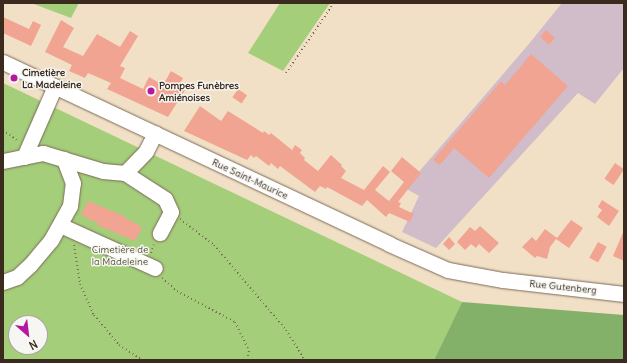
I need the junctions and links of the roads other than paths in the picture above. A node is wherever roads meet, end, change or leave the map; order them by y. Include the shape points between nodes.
1 (3, 62) edge
2 (55, 86) junction
3 (155, 133) junction
4 (26, 152) junction
5 (64, 159) junction
6 (3, 161) edge
7 (125, 173) junction
8 (60, 225) junction
9 (160, 233) road end
10 (155, 268) road end
11 (503, 280) joint
12 (3, 282) edge
13 (624, 294) edge

1 - 2 street, Rue Saint-Maurice
2 - 3 street, Rue Saint-Maurice
2 - 4 street
3 - 7 street via 146,151
3 - 11 street, Rue Saint-Maurice via 448,270
4 - 5 street via 43,153
4 - 6 street
5 - 7 street via 103,171
5 - 8 street via 73,183 70,206
7 - 9 street via 165,199 171,212
8 - 10 street
8 - 12 street via 30,265 17,277
11 - 13 street, Rue Gutenberg

